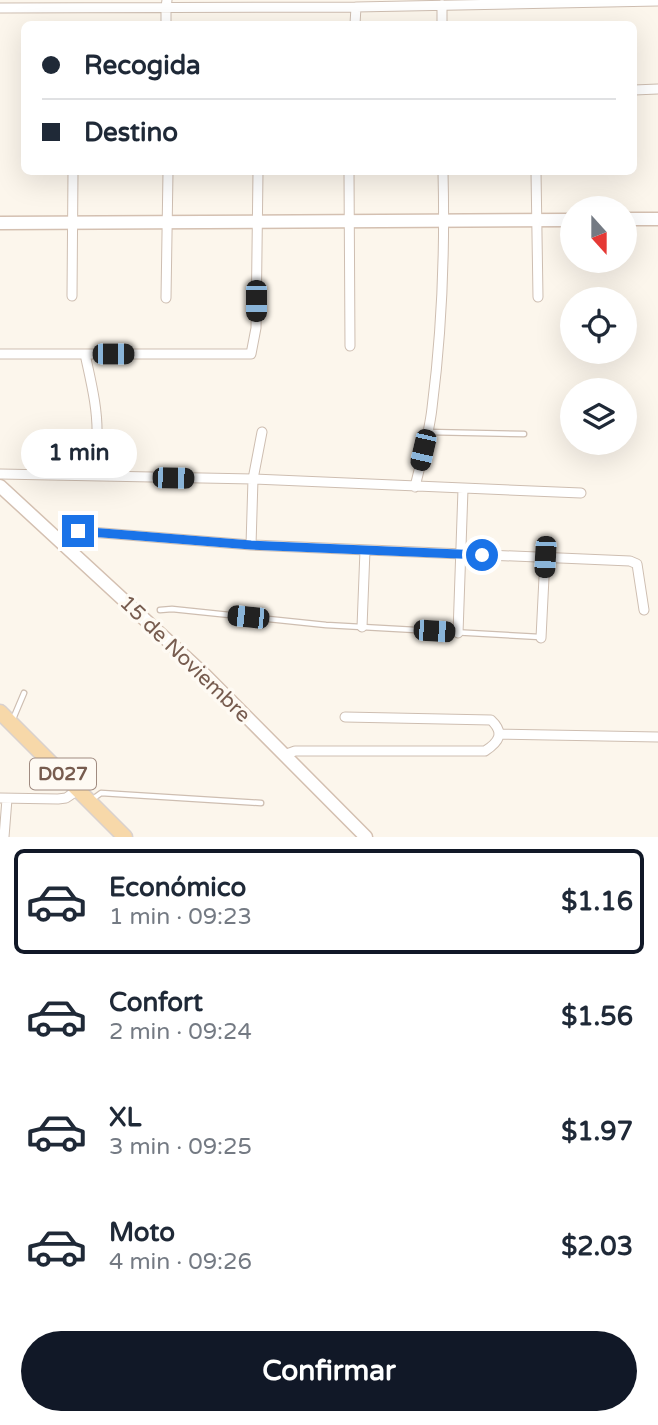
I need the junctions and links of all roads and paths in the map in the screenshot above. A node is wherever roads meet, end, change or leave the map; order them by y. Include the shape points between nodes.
1 (658, 1) edge
2 (29, 4) edge
3 (167, 4) edge
4 (260, 4) edge
5 (442, 5) junction
6 (356, 7) junction
7 (0, 8) edge
8 (355, 21) edge
9 (442, 21) edge
10 (658, 89) edge
11 (637, 90) edge
12 (73, 175) edge
13 (168, 175) edge
14 (258, 175) edge
15 (349, 175) edge
16 (443, 175) edge
17 (536, 175) edge
18 (637, 219) edge
19 (658, 219) edge
20 (444, 220) junction
21 (536, 220) junction
22 (560, 220) edge
23 (350, 221) junction
24 (167, 222) junction
25 (257, 222) junction
26 (0, 223) edge
27 (72, 223) junction
28 (72, 296) dead end
29 (538, 297) dead end
30 (166, 298) dead end
31 (350, 346) dead end
32 (0, 354) edge
33 (85, 354) junction
34 (262, 432) dead end
35 (427, 432) junction
36 (524, 434) dead end
37 (0, 474) edge
38 (93, 476) junction
39 (253, 479) junction
40 (0, 486) edge
41 (415, 487) junction
42 (463, 489) junction
43 (581, 493) dead end
44 (59, 540) junction
45 (251, 545) junction
46 (365, 550) junction
47 (461, 554) junction
48 (545, 557) junction
49 (160, 610) dead end
50 (644, 610) dead end
51 (362, 627) junction
52 (458, 633) junction
53 (541, 638) joint
54 (24, 693) dead end
55 (0, 712) edge
56 (345, 717) dead end
57 (12, 723) junction
58 (499, 734) junction
59 (658, 737) edge
60 (284, 755) junction
61 (78, 790) junction
62 (4, 798) edge
63 (90, 801) junction
64 (261, 803) dead end
65 (4, 837) edge
66 (125, 837) edge
67 (366, 837) edge

1 - 5 street
2 - 3 street
2 - 7 street
3 - 4 street
4 - 6 street
5 - 6 street
5 - 9 street
6 - 8 street
10 - 11 street
12 - 27 street
13 - 24 street
14 - 25 street
15 - 23 street
16 - 20 street
17 - 21 street
18 - 19 street
20 - 21 street
20 - 23 street
20 - 35 street via 438,342
21 - 22 street
21 - 29 street
23 - 25 street
23 - 31 street
24 - 25 street
24 - 27 street
24 - 30 street
25 - 33 street via 256,328 251,354
26 - 27 street
27 - 28 street
32 - 33 street
33 - 38 street via 95,398
34 - 39 street
35 - 36 lane
35 - 41 street
37 - 38 street
38 - 39 street
39 - 41 street
39 - 45 street
40 - 44 street, 15 de Noviembre
41 - 42 street
42 - 43 street
42 - 47 street
44 - 45 street via 78,531
44 - 60 street, 15 de Noviembre
45 - 46 street
46 - 47 street
46 - 51 street
47 - 48 street
47 - 52 street
48 - 50 street via 637,564
48 - 53 street
49 - 51 lane
51 - 52 lane
52 - 53 lane
54 - 57 lane
55 - 57 main road, D027
56 - 58 street via 491,720
57 - 61 main road, D027
58 - 59 street
58 - 60 street via 496,744 485,751 295,751
60 - 67 street, 15 de Noviembre
61 - 62 street via 58,799
61 - 63 main road, D027
62 - 65 street
63 - 64 lane via 101,793
63 - 66 main road, D027

